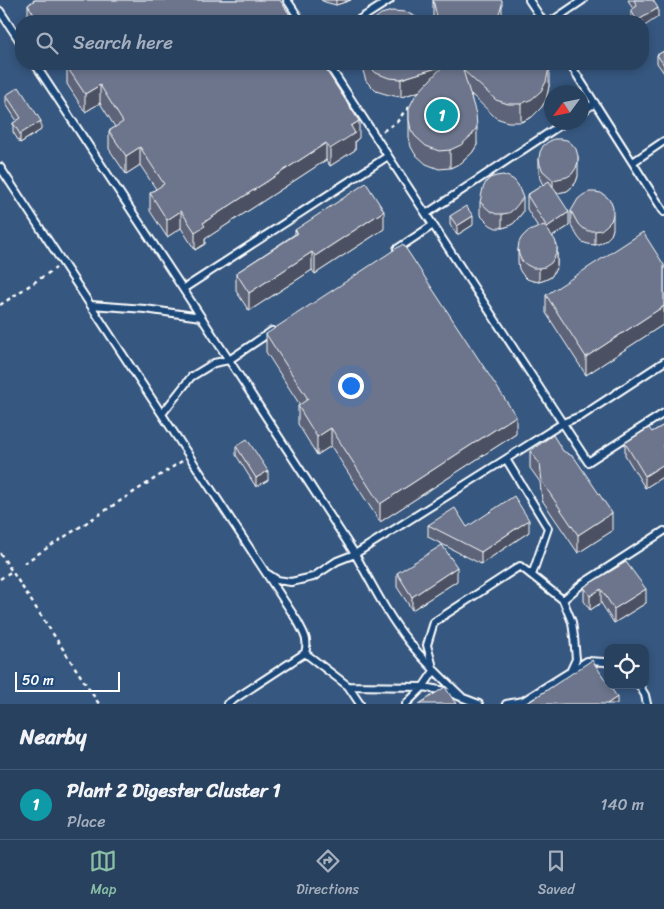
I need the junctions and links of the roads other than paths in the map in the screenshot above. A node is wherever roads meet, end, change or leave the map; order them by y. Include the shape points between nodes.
1 (287, 0) edge
2 (390, 0) edge
3 (529, 0) edge
4 (583, 0) edge
5 (0, 11) edge
6 (297, 15) edge
7 (366, 15) edge
8 (539, 15) edge
9 (561, 15) edge
10 (15, 34) edge
11 (39, 70) edge
12 (332, 70) edge
13 (574, 70) edge
14 (595, 103) junction
15 (589, 107) edge
16 (553, 130) edge
17 (664, 141) edge
18 (388, 156) junction
19 (633, 162) junction
20 (0, 167) edge
21 (664, 212) edge
22 (426, 214) junction
23 (433, 225) junction
24 (392, 252) edge
25 (183, 289) junction
26 (91, 305) junction
27 (201, 317) junction
28 (278, 328) edge
29 (229, 360) junction
30 (664, 362) edge
31 (664, 413) edge
32 (162, 414) junction
33 (563, 423) junction
34 (506, 459) junction
35 (664, 531) edge
36 (355, 554) junction
37 (265, 572) junction
38 (532, 576) junction
39 (563, 600) junction
40 (305, 653) junction
41 (604, 662) edge
42 (434, 670) junction
43 (570, 672) junction
44 (348, 686) junction
45 (423, 687) junction
46 (641, 689) edge
47 (462, 698) junction
48 (227, 704) edge
49 (360, 704) edge
50 (406, 704) edge
51 (479, 704) edge
52 (506, 704) edge
53 (647, 704) edge

1 - 6 lane
2 - 7 lane
3 - 8 lane
4 - 9 lane
5 - 10 lane
11 - 25 lane
12 - 18 lane
13 - 14 lane
14 - 15 lane
14 - 19 lane
16 - 22 lane
17 - 19 lane
18 - 22 lane
18 - 25 lane
19 - 21 lane
20 - 26 lane
22 - 23 lane
23 - 24 lane
23 - 33 lane
25 - 27 lane
26 - 27 lane
26 - 32 lane
27 - 29 lane
28 - 29 lane
29 - 32 lane via 191,377
29 - 36 lane
30 - 33 lane via 583,415
31 - 33 lane via 588,462
32 - 37 lane
33 - 34 lane
34 - 36 lane
34 - 38 lane via 548,528
35 - 39 lane
36 - 37 lane via 337,561 313,577 291,582 277,580
36 - 42 lane via 384,606 408,641
37 - 40 lane via 298,622 307,645
38 - 39 lane
38 - 42 lane via 520,566 434,622 427,645
39 - 43 lane via 574,637 576,659
40 - 44 lane
40 - 48 lane
41 - 43 lane via 587,661
42 - 45 lane
42 - 47 lane
43 - 52 lane via 523,701
44 - 45 lane
44 - 49 lane
45 - 47 lane
45 - 50 lane
46 - 53 lane
47 - 51 lane

